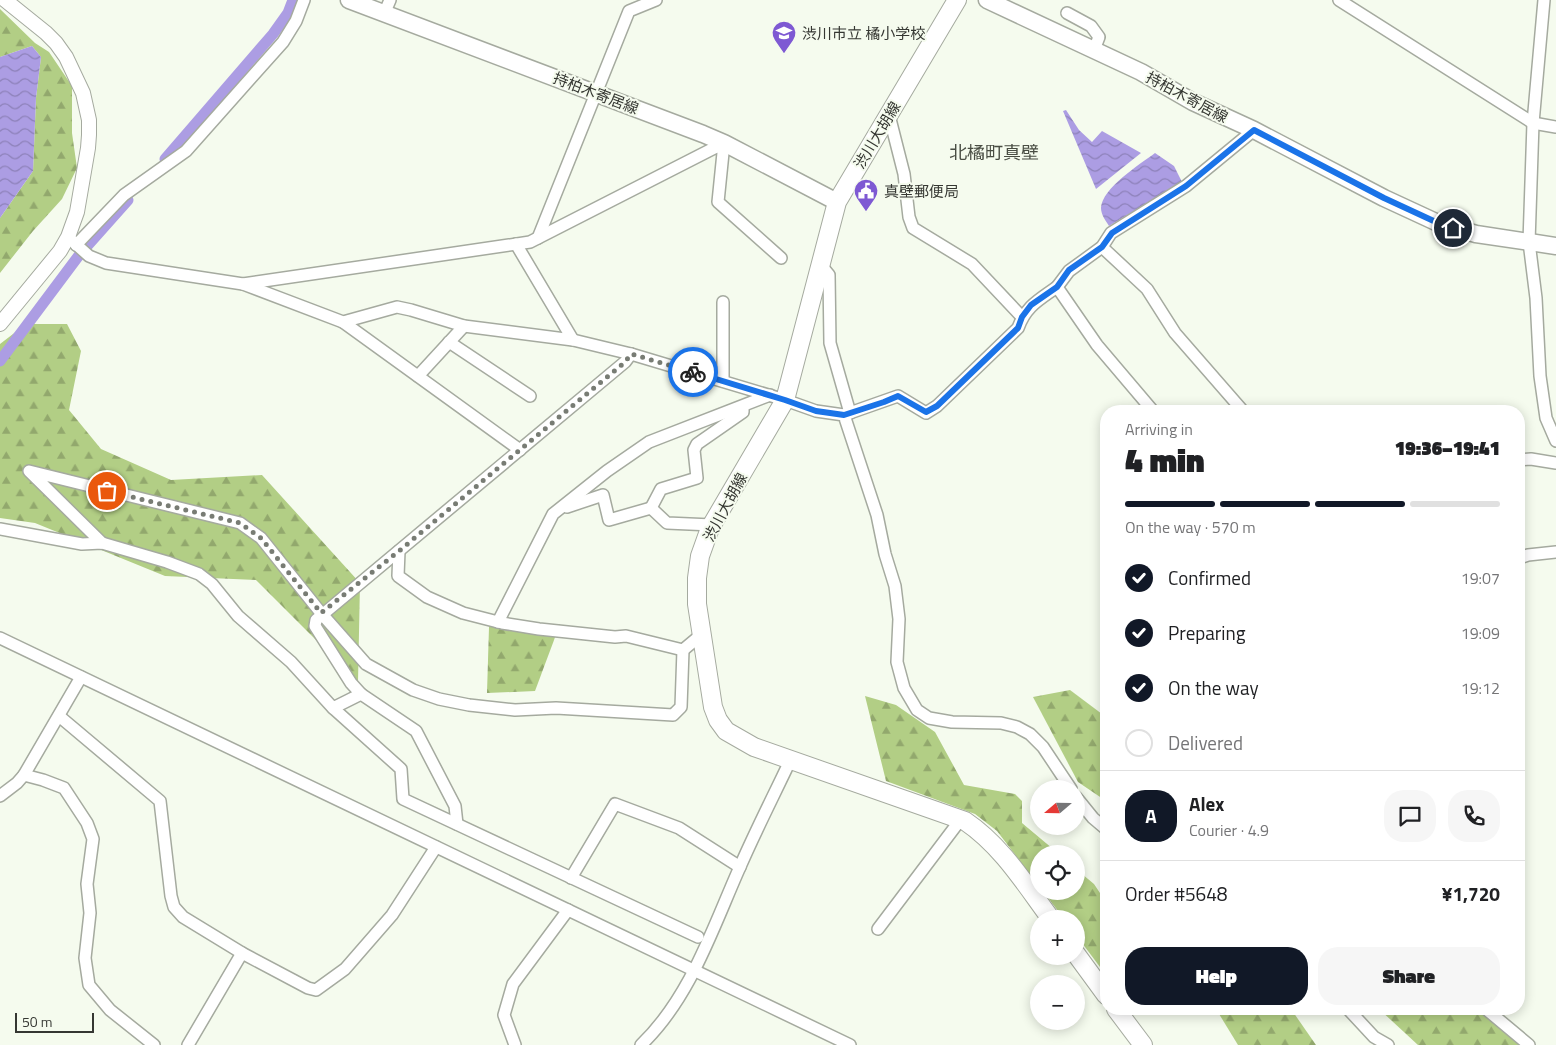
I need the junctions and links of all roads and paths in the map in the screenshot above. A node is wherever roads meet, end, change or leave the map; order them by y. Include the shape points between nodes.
1 (4, 0) edge
2 (304, 0) edge
3 (349, 0) edge
4 (656, 0) edge
5 (957, 0) edge
6 (988, 0) edge
7 (1339, 0) edge
8 (1544, 0) edge
9 (387, 7) edge
10 (1067, 13) dead end
11 (1094, 50) junction
12 (597, 93) junction
13 (889, 115) junction
14 (1534, 123) junction
15 (1556, 127) edge
16 (1254, 130) junction
17 (724, 143) junction
18 (837, 202) junction
19 (538, 238) junction
20 (1529, 242) junction
21 (516, 244) junction
22 (1556, 246) edge
23 (78, 247) junction
24 (1102, 247) junction
25 (782, 258) dead end
26 (820, 264) junction
27 (243, 284) junction
28 (1057, 287) junction
29 (723, 302) dead end
30 (1022, 317) junction
31 (343, 322) junction
32 (0, 324) edge
33 (464, 326) junction
34 (574, 340) junction
35 (449, 342) junction
36 (631, 354) junction
37 (418, 376) junction
38 (723, 381) junction
39 (530, 396) dead end
40 (777, 398) junction
41 (1148, 405) edge
42 (1238, 405) edge
43 (742, 406) junction
44 (847, 414) junction
45 (1556, 441) edge
46 (520, 450) junction
47 (1525, 460) edge
48 (1556, 463) edge
49 (560, 508) junction
50 (652, 508) junction
51 (712, 525) junction
52 (0, 529) edge
53 (102, 543) junction
54 (399, 551) junction
55 (1556, 552) edge
56 (1525, 556) edge
57 (321, 613) junction
58 (498, 622) junction
59 (701, 635) junction
60 (0, 638) edge
61 (683, 650) junction
62 (81, 677) junction
63 (362, 694) junction
64 (332, 708) junction
65 (59, 716) junction
66 (790, 761) junction
67 (24, 775) junction
68 (1065, 780) edge
69 (0, 796) edge
70 (1085, 808) edge
71 (961, 820) junction
72 (457, 824) junction
73 (1100, 824) edge
74 (436, 846) junction
75 (740, 867) junction
76 (571, 878) junction
77 (568, 910) junction
78 (1044, 910) edge
79 (878, 929) dead end
80 (698, 937) dead end
81 (242, 953) junction
82 (1084, 965) edge
83 (695, 970) junction
84 (1100, 987) edge
85 (1120, 1015) edge
86 (1354, 1015) edge
87 (1493, 1015) edge
88 (154, 1045) edge
89 (188, 1045) edge
90 (515, 1045) edge
91 (641, 1045) edge
92 (850, 1045) edge
93 (1142, 1045) edge
94 (1388, 1045) edge
95 (1529, 1045) edge

1 - 23 street via 56,43 73,69 86,106 88,148 77,212
2 - 23 street via 283,42 186,151 124,195
3 - 9 main road, 持柏木寄居線
4 - 12 street via 629,11
5 - 13 main road, 渋川大胡線
6 - 11 main road, 持柏木寄居線
7 - 14 street
8 - 14 street
9 - 12 main road, 持柏木寄居線
10 - 11 street via 1091,26 1099,36
11 - 16 main road, 持柏木寄居線
12 - 17 main road, 持柏木寄居線
12 - 19 street
13 - 18 main road, 渋川大胡線
13 - 30 street via 913,228 972,264
14 - 15 street
14 - 20 street
16 - 20 main road, 持柏木寄居線 via 1438,223 1476,234
16 - 24 street via 1186,186 1112,233
17 - 18 main road, 持柏木寄居線
17 - 19 street
17 - 25 street via 718,202
18 - 26 main road, 渋川大胡線
19 - 21 street
20 - 22 main road, 持柏木寄居線
20 - 45 street via 1540,376 1546,418
21 - 27 street
21 - 34 street
23 - 27 street via 106,263
23 - 32 street via 60,251
24 - 28 street via 1069,270
24 - 42 street via 1147,290 1175,333
26 - 40 main road, 渋川大胡線
26 - 44 street via 830,275 830,343
27 - 31 street
28 - 30 street via 1031,305
28 - 41 street via 1097,346
29 - 38 street
30 - 44 street via 1018,328 937,406 926,412 898,396
31 - 33 street via 397,307
31 - 37 street
33 - 34 street
33 - 35 street
34 - 36 street
35 - 37 street
35 - 39 street
36 - 38 street
36 - 46 street
37 - 46 street
38 - 40 street
40 - 43 street
40 - 44 street via 816,411
40 - 51 main road, 渋川大胡線
43 - 49 street via 649,442
43 - 50 street via 743,412 697,444 694,450 697,478 661,489
44 - 68 street via 895,586 899,620 896,662 904,688 917,710 929,718 952,722 1017,726 1043,747
46 - 54 street
47 - 48 street
49 - 50 street via 603,496 609,520
49 - 58 street via 553,514
50 - 51 street via 667,524
51 - 59 main road, 渋川大胡線 via 700,556 697,578
52 - 53 street via 82,544
53 - 57 street via 29,471 240,523 261,538
53 - 64 street via 199,574 212,584 238,616 291,662
54 - 57 street
54 - 58 street via 398,576 413,587 463,613
55 - 56 street
57 - 61 street via 366,664 387,677 439,699 515,710 556,708 673,715 681,707
57 - 63 street via 315,626 351,683
58 - 61 street via 548,630 626,636
59 - 61 street
59 - 66 main road, 渋川大胡線 via 718,720 738,739
60 - 62 street
62 - 65 street
62 - 74 street
63 - 64 street
63 - 72 street via 416,731 455,806
64 - 72 street via 401,769 404,799
65 - 67 street
65 - 81 street via 160,801 174,907 183,918
66 - 71 main road, 渋川大胡線
66 - 75 street
67 - 69 street
67 - 88 street via 64,788 87,822 93,839 87,884 90,913 85,958 89,985 110,1010
70 - 73 street
71 - 78 main road, 渋川大胡線 via 1001,852
71 - 79 street
72 - 76 street
74 - 77 street
74 - 81 street via 392,915 345,969 316,990
75 - 76 street via 679,828 615,804
75 - 83 street
76 - 80 street
77 - 83 street
77 - 90 street via 513,984 504,1015
81 - 89 street
82 - 84 main road
83 - 91 street via 657,1030
83 - 92 street
85 - 93 main road
86 - 94 street via 1374,1037
87 - 95 street

